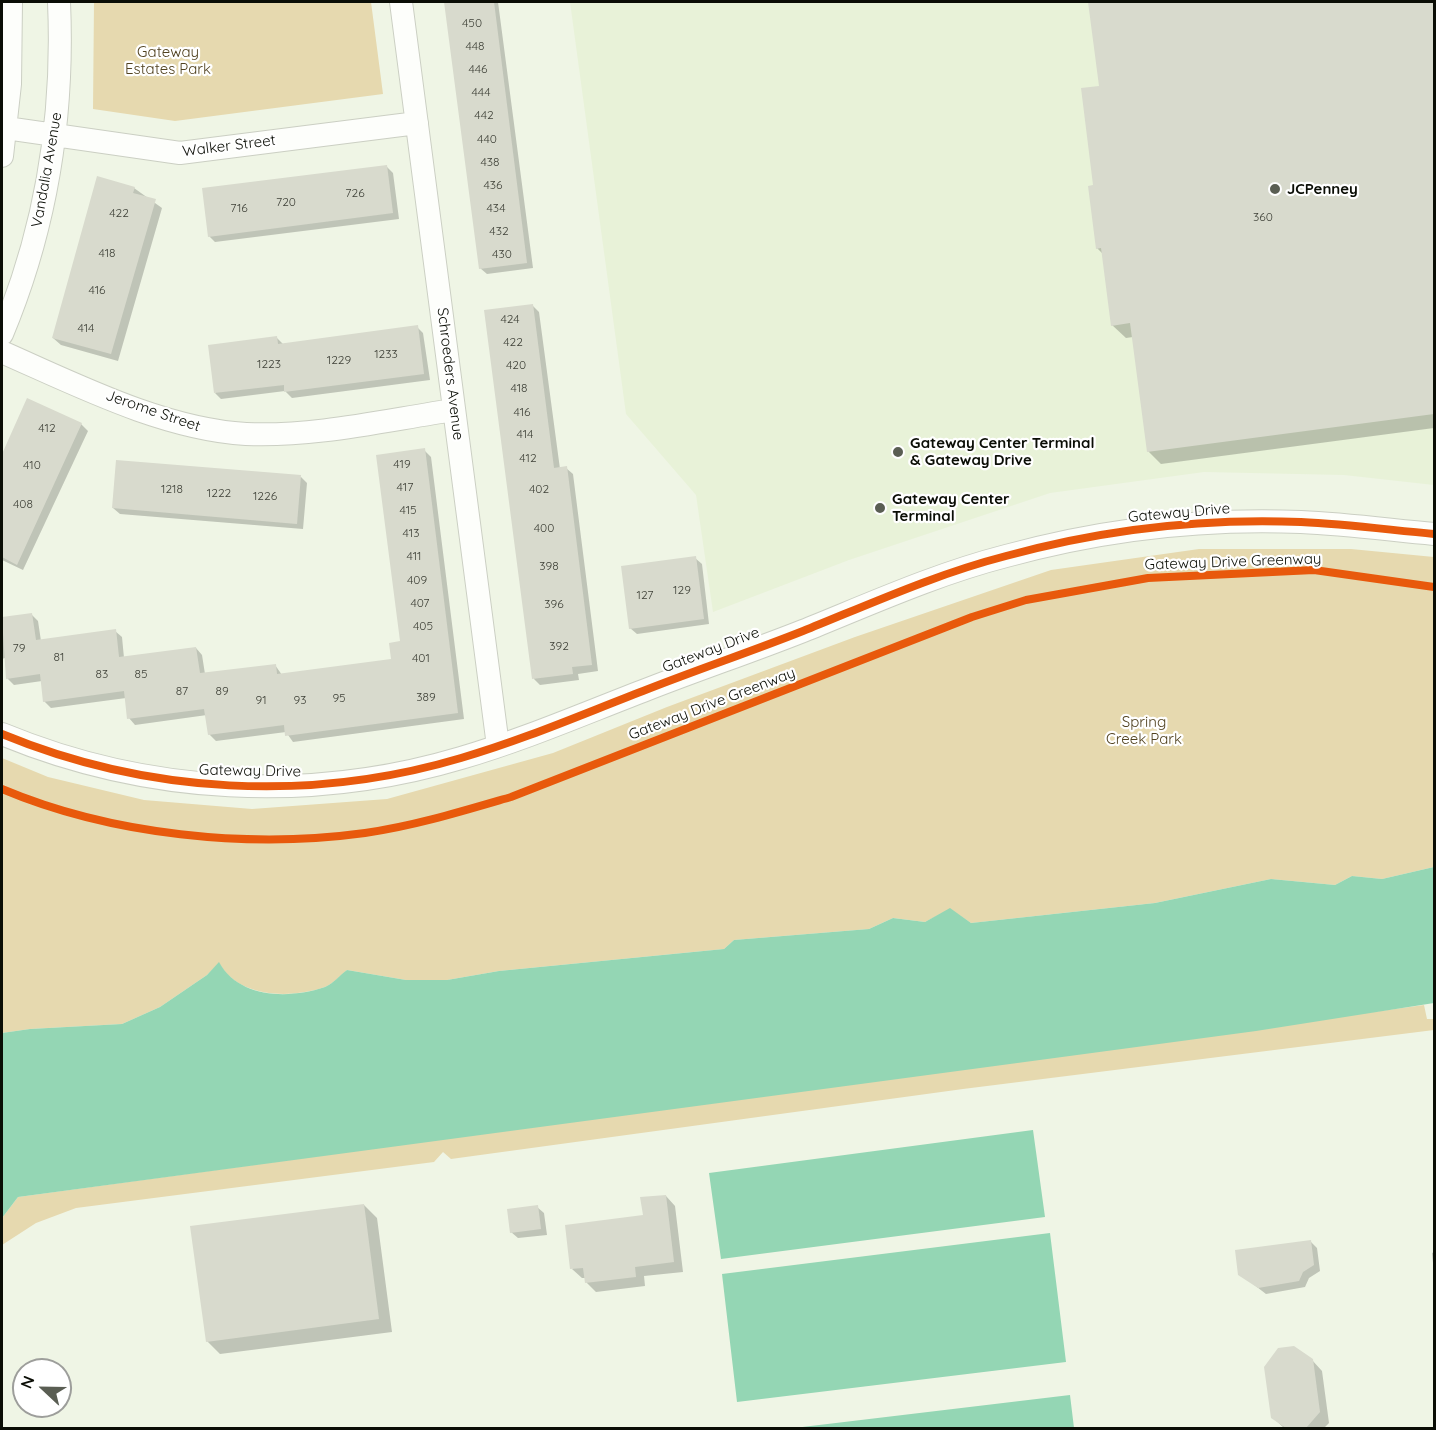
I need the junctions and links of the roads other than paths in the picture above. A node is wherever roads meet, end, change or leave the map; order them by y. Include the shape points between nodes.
1 (11, 2) edge
2 (59, 2) edge
3 (401, 2) edge
4 (417, 123) junction
5 (6, 128) junction
6 (54, 135) junction
7 (2, 156) edge
8 (2, 334) edge
9 (2, 352) edge
10 (454, 410) junction
11 (1434, 534) edge
12 (2, 734) edge
13 (498, 746) junction

1 - 5 street
2 - 6 street, Vandalia Avenue via 60,69
3 - 4 street, Schroeders Avenue
4 - 6 street, Walker Street via 180,153
4 - 10 street, Schroeders Avenue
5 - 6 street, Walker Street
5 - 7 street
6 - 8 street, Vandalia Avenue via 35,236
9 - 10 street, Jerome Street via 157,416 223,431 290,433
10 - 13 street, Schroeders Avenue
11 - 13 street, Gateway Drive via 1299,522 1218,522 1140,529 1010,555 903,590
12 - 13 street, Gateway Drive via 114,770 183,782 257,787 383,777

